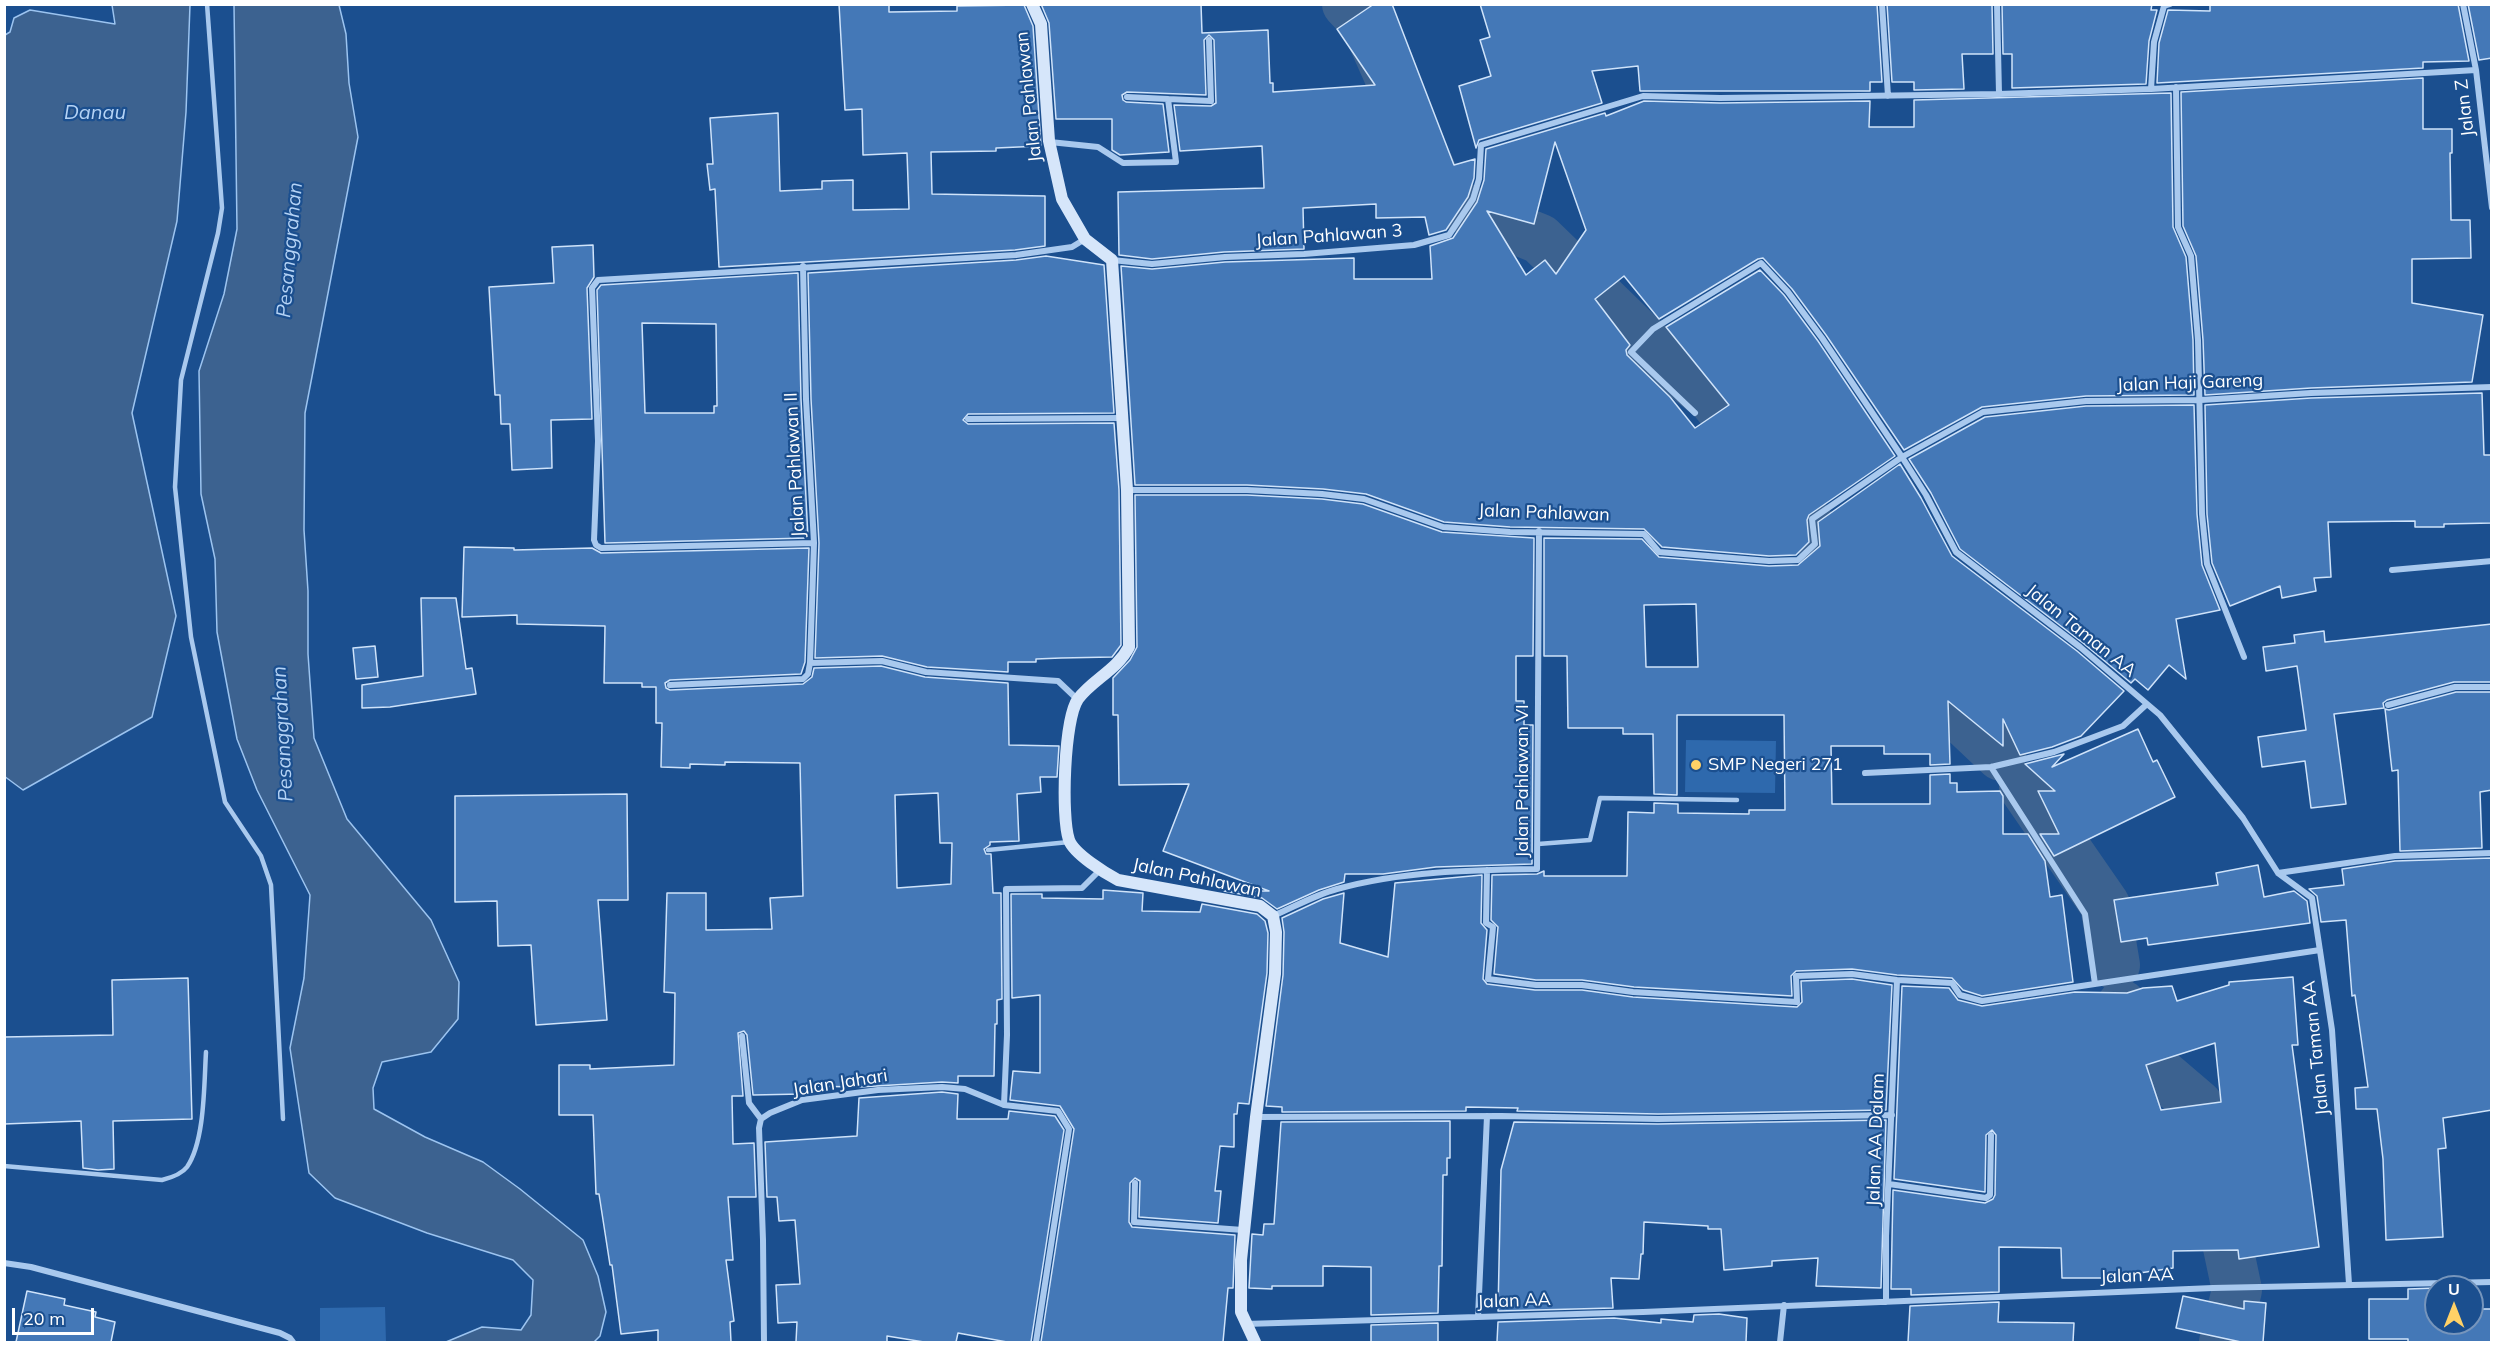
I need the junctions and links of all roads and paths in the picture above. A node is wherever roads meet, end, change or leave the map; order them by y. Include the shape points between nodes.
1 (207, 4) edge
2 (1032, 4) edge
3 (1882, 4) edge
4 (1997, 4) edge
5 (2170, 4) edge
6 (2463, 4) edge
7 (1209, 40) dead end
8 (2476, 70) junction
9 (2176, 87) junction
10 (2151, 89) junction
11 (1999, 94) junction
12 (1888, 96) junction
13 (1127, 97) dead end
14 (1168, 99) junction
15 (1049, 141) junction
16 (2492, 208) edge
17 (1085, 239) junction
18 (1112, 260) junction
19 (803, 266) junction
20 (2492, 387) edge
21 (2201, 400) junction
22 (1695, 414) dead end
23 (1123, 418) junction
24 (968, 419) dead end
25 (1902, 457) junction
26 (1127, 490) junction
27 (1539, 531) junction
28 (814, 543) junction
29 (2492, 561) edge
30 (2392, 570) dead end
31 (2244, 657) dead end
32 (810, 663) junction
33 (670, 685) dead end
34 (2492, 687) edge
35 (1078, 700) junction
36 (2147, 704) junction
37 (2388, 705) dead end
38 (1990, 767) junction
39 (1865, 774) dead end
40 (1737, 800) dead end
41 (1069, 842) junction
42 (1538, 844) junction
43 (988, 850) dead end
44 (2492, 853) edge
45 (1100, 870) junction
46 (1487, 870) junction
47 (2278, 873) junction
48 (1273, 916) junction
49 (2320, 950) junction
50 (1897, 980) junction
51 (2095, 984) junction
52 (742, 1036) dead end
53 (206, 1052) dead end
54 (1004, 1105) junction
55 (1892, 1115) junction
56 (1487, 1116) junction
57 (1256, 1117) junction
58 (283, 1119) dead end
59 (761, 1119) junction
60 (1992, 1135) dead end
61 (4, 1166) edge
62 (1135, 1183) dead end
63 (1889, 1184) junction
64 (1243, 1230) junction
65 (4, 1263) edge
66 (2492, 1282) edge
67 (2349, 1284) junction
68 (1886, 1302) junction
69 (1784, 1305) junction
70 (1478, 1317) junction
71 (1245, 1324) junction
72 (293, 1342) edge
73 (764, 1342) edge
74 (1036, 1342) edge
75 (1255, 1342) edge
76 (1780, 1342) edge

1 - 58 lane via 222,208 181,380 175,487 191,638 225,802 261,856 271,885
2 - 15 street, Jalan Pahlawan via 1041,24
3 - 12 street
4 - 11 street
5 - 10 street via 2164,6 2154,42
6 - 8 street, Jalan Z
7 - 14 street via 1211,101
8 - 9 street
8 - 16 street, Jalan Z
9 - 10 street
9 - 21 street via 2178,227 2191,256
10 - 11 street
11 - 12 street
12 - 18 street, Jalan Pahlawan 3 via 1642,96 1482,145 1473,199 1449,235 1414,245 1304,254 1152,264
13 - 14 street
14 - 15 street via 1176,162 1123,163 1098,147
15 - 17 street, Jalan Pahlawan via 1062,199
17 - 18 street, Jalan Pahlawan
17 - 19 street via 1072,247 1016,255
18 - 23 street
19 - 28 street, Jalan Pahlawan II
19 - 28 street via 598,280 592,288 598,441 594,540 601,548
20 - 21 street, Jalan Haji Gareng
21 - 25 street, Jalan Haji Gareng via 2086,401 1983,412
21 - 31 street via 2202,514 2207,564
22 - 25 street, Jalan Taman AA via 1631,352 1653,329 1761,263 1822,338
23 - 24 street
23 - 26 street
25 - 27 street, Jalan Pahlawan via 1812,519 1815,544 1798,560 1659,552 1644,534
25 - 36 street, Jalan Taman AA via 1956,552 2080,646
26 - 27 street, Jalan Pahlawan via 1322,494 1364,499 1443,527
26 - 35 street via 1129,647 1124,658
27 - 42 street, Jalan Pahlawan VI
28 - 32 street, Jalan Pahlawan II
29 - 30 street
32 - 33 street via 803,679
32 - 35 street via 882,662 926,672 1058,681
34 - 37 street via 2455,687
35 - 41 street via 1068,730 1065,817
36 - 38 street via 2123,726 2054,752
36 - 47 street, Jalan Taman AA via 2236,810
38 - 39 street
38 - 51 street via 2085,914
40 - 42 lane via 1600,798 1590,840
41 - 43 lane
41 - 45 street, Jalan Pahlawan
42 - 46 street, Jalan Pahlawan VI via 1537,869
44 - 47 street via 2395,856
45 - 48 street, Jalan Pahlawan via 1118,880 1260,906
45 - 54 street via 1082,888 1006,889
46 - 48 street, Jalan Pahlawan VI via 1367,882 1335,890
46 - 50 street via 1486,923 1493,927 1488,979 1634,993 1797,1002 1796,976 1852,974
47 - 49 street, Jalan Taman AA via 2312,898
48 - 57 street, Jalan Pahlawan via 1275,974
49 - 51 street
49 - 67 street, Jalan Taman AA via 2332,1030
50 - 51 street via 1952,983 1960,995 1982,1001
50 - 55 street, Jalan AA Dalam
52 - 59 street via 749,1103
53 - 61 lane via 199,1134 182,1173 162,1180
54 - 59 street, Jalan Jahari via 965,1089 878,1089 802,1100
54 - 74 street, Jalan Jahari via 1058,1111 1070,1129
55 - 56 street via 1658,1119
55 - 63 street, Jalan AA Dalam
56 - 57 street
56 - 70 street
57 - 64 street, Jalan Pahlawan
59 - 73 street
60 - 63 street via 1990,1195 1986,1198
62 - 64 street via 1134,1222
63 - 68 street, Jalan AA Dalam
64 - 71 street, Jalan Pahlawan via 1240,1312
65 - 72 street via 280,1333
66 - 67 street, Jalan AA
67 - 68 street, Jalan AA
68 - 69 street, Jalan AA
69 - 70 street, Jalan AA
69 - 76 street
70 - 71 street, Jalan AA
71 - 75 street, Jalan Pahlawan

